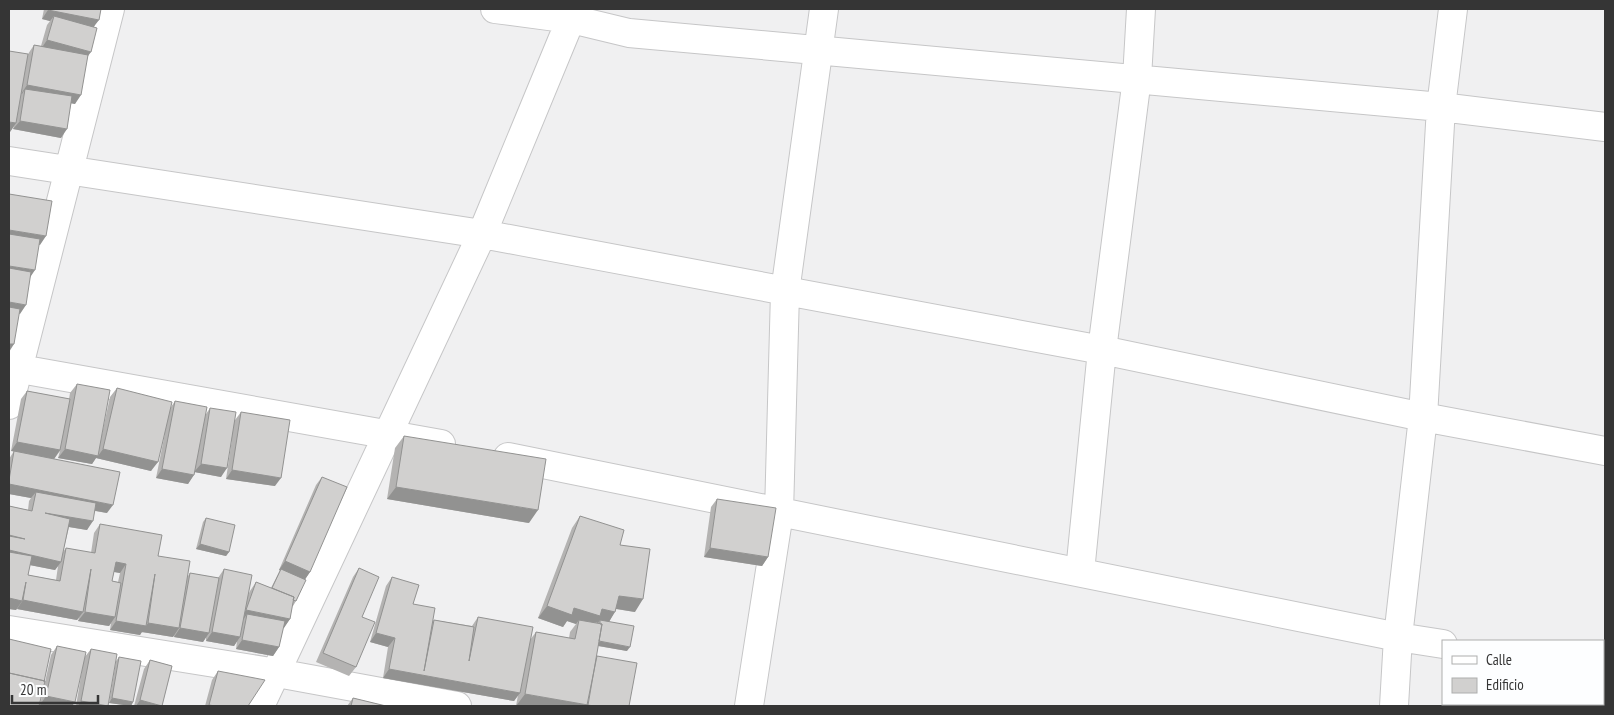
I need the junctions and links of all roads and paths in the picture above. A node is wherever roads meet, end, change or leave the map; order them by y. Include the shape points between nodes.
1 (110, 9) edge
2 (496, 9) edge
3 (824, 9) edge
4 (1141, 9) edge
5 (1453, 9) edge
6 (573, 14) edge
7 (818, 49) junction
8 (1137, 78) junction
9 (1441, 107) junction
10 (1605, 127) edge
11 (9, 161) edge
12 (70, 170) junction
13 (482, 234) junction
14 (785, 292) junction
15 (1102, 350) junction
16 (14, 368) edge
17 (9, 405) edge
18 (1423, 417) junction
19 (387, 433) junction
20 (1605, 451) edge
21 (779, 513) junction
22 (1080, 572) junction
23 (9, 630) edge
24 (1398, 637) junction
25 (1442, 644) edge
26 (276, 673) junction
27 (260, 706) edge
28 (457, 706) edge
29 (749, 706) edge
30 (1394, 706) edge

1 - 12 street
2 - 6 street
3 - 7 street
4 - 8 street
5 - 9 street
6 - 7 street via 630,33
6 - 13 street
7 - 8 street
7 - 14 street
8 - 9 street
8 - 15 street
9 - 10 street
9 - 18 street
11 - 12 street
12 - 13 street
12 - 16 street
13 - 14 street
13 - 19 street
14 - 15 street
14 - 21 street
15 - 18 street
15 - 22 street
16 - 17 street
16 - 19 street
18 - 20 street
18 - 24 street
19 - 21 street
19 - 26 street
21 - 22 street
21 - 29 street
22 - 24 street
23 - 26 street
24 - 25 street
24 - 30 street
26 - 27 street
26 - 28 street

